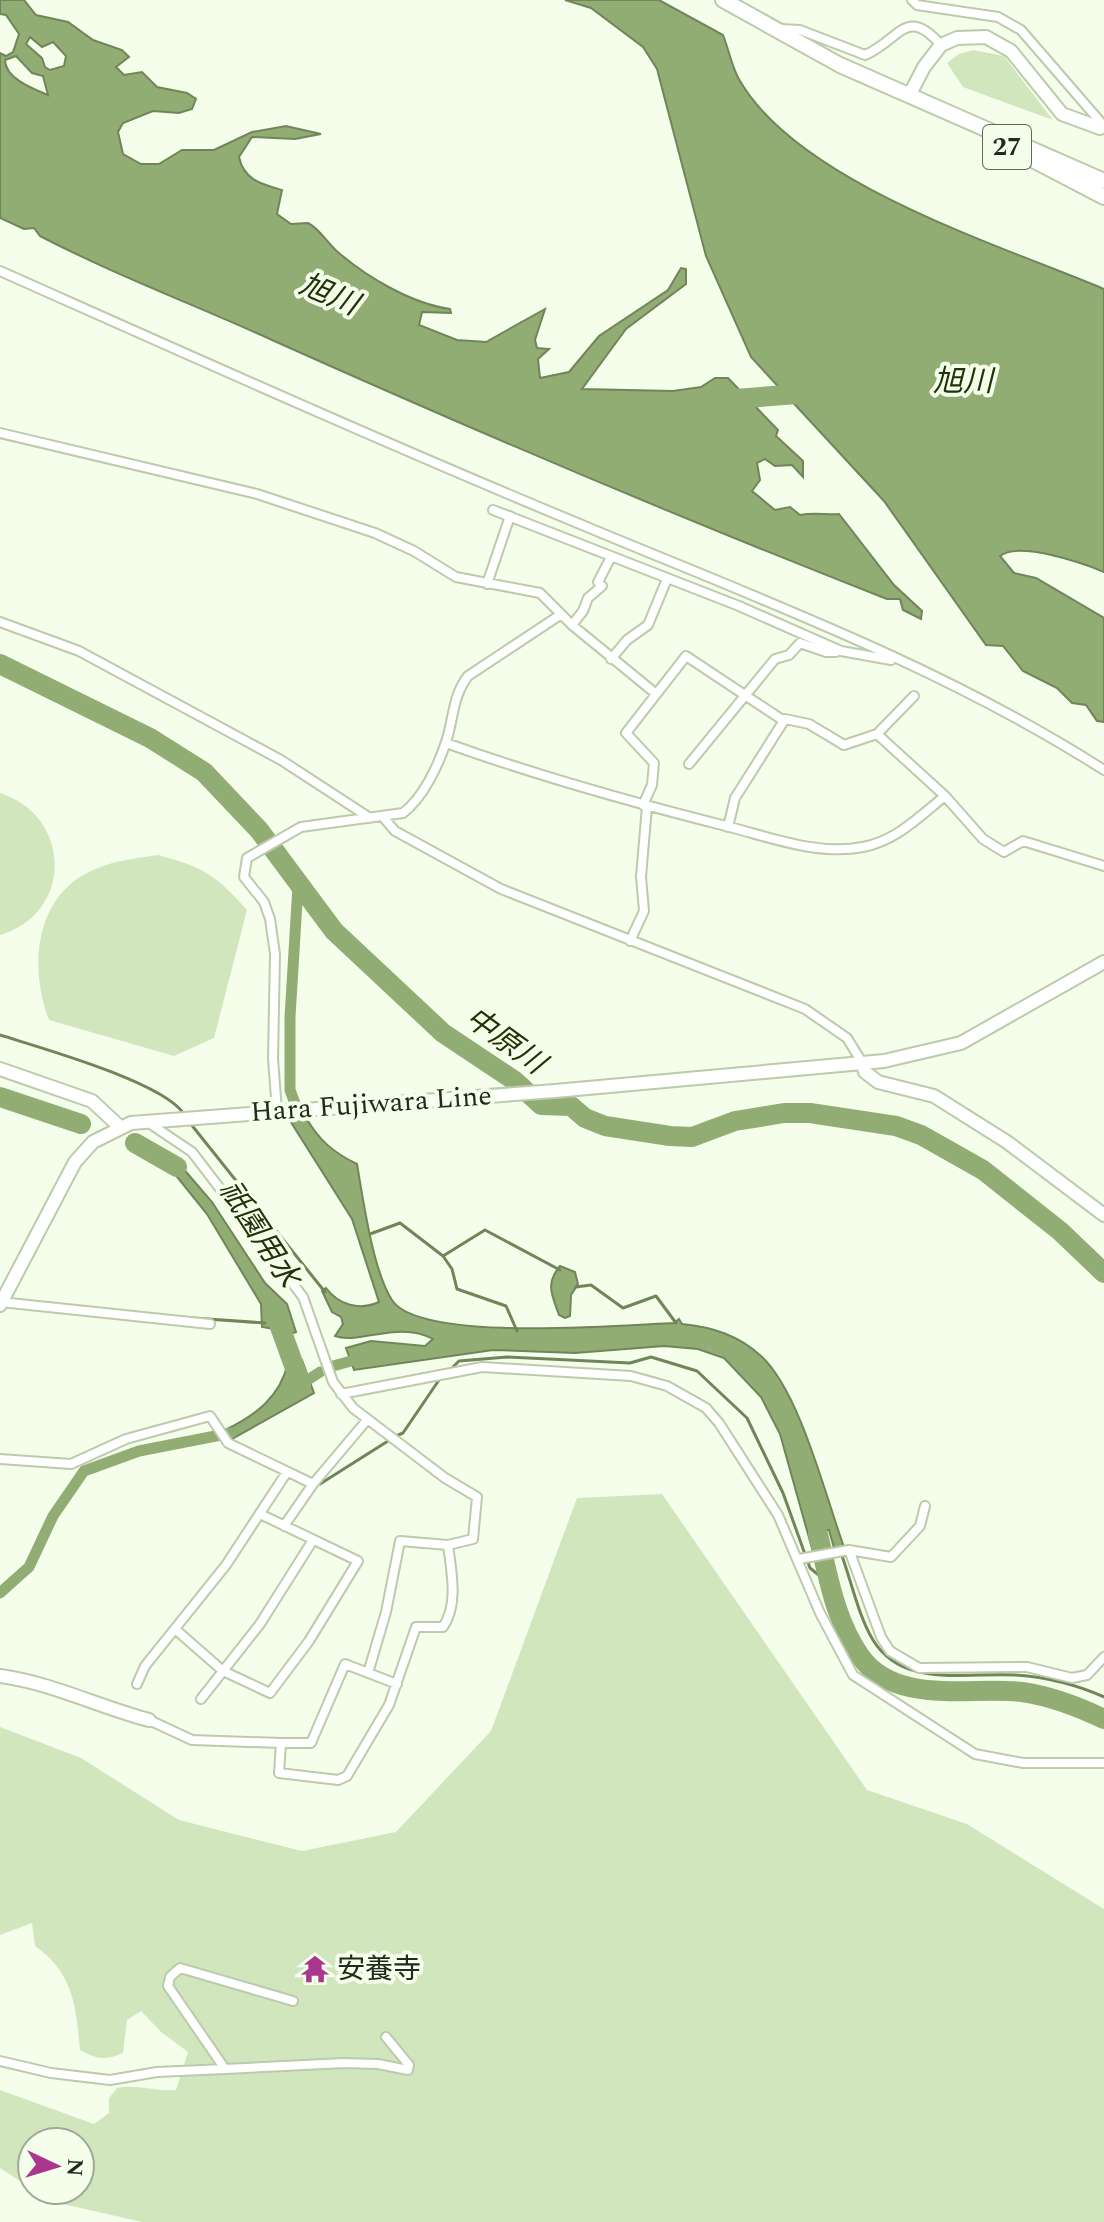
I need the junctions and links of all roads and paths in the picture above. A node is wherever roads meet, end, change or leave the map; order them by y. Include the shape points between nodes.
1 (723, 0) edge
2 (912, 0) edge
3 (777, 29) junction
4 (941, 45) junction
5 (909, 96) junction
6 (1103, 128) edge
7 (1104, 181) edge
8 (1104, 197) edge
9 (0, 271) edge
10 (0, 433) edge
11 (493, 510) dead end
12 (510, 516) junction
13 (611, 557) junction
14 (667, 579) junction
15 (487, 584) junction
16 (560, 615) junction
17 (0, 622) edge
18 (572, 625) junction
19 (841, 651) junction
20 (611, 659) junction
21 (900, 660) junction
22 (655, 693) junction
23 (914, 696) dead end
24 (744, 697) junction
25 (784, 721) junction
26 (877, 734) junction
27 (446, 743) junction
28 (689, 764) dead end
29 (1104, 770) edge
30 (945, 796) junction
31 (645, 806) junction
32 (383, 817) junction
33 (371, 819) junction
34 (728, 827) junction
35 (1104, 866) edge
36 (630, 941) junction
37 (1104, 962) edge
38 (863, 1064) junction
39 (0, 1069) edge
40 (282, 1110) junction
41 (146, 1121) junction
42 (120, 1127) junction
43 (1104, 1215) edge
44 (0, 1303) edge
45 (210, 1324) dead end
46 (341, 1394) junction
47 (367, 1420) junction
48 (0, 1459) edge
49 (287, 1472) junction
50 (313, 1484) junction
51 (925, 1506) dead end
52 (260, 1514) junction
53 (284, 1526) junction
54 (313, 1540) junction
55 (448, 1545) junction
56 (846, 1550) junction
57 (802, 1558) junction
58 (175, 1629) junction
59 (1104, 1657) edge
60 (223, 1671) junction
61 (368, 1673) junction
62 (0, 1676) edge
63 (137, 1684) dead end
64 (397, 1684) junction
65 (201, 1699) dead end
66 (149, 1720) joint
67 (281, 1743) junction
68 (1104, 1763) edge
69 (293, 2001) dead end
70 (386, 2037) dead end
71 (0, 2061) edge
72 (225, 2069) junction

1 - 3 main road, 27
2 - 6 street via 998,17 1021,30
3 - 4 street via 800,30 865,55 906,26 916,25
3 - 5 main road, 27
4 - 5 main road
4 - 6 main road via 974,36 999,41 1062,114
5 - 7 main road, 27
5 - 8 main road, 27
9 - 21 street via 420,458
10 - 15 street via 257,494 375,533 456,577
11 - 12 street
12 - 13 street
12 - 15 street
13 - 14 street
13 - 18 street via 598,582 602,586
14 - 19 street
14 - 20 street via 648,625
15 - 16 street via 540,593
16 - 18 street
16 - 27 street via 468,676 458,689
17 - 33 street via 93,659 281,760
18 - 20 street
19 - 21 street
19 - 24 street via 800,643 764,669
20 - 22 street
21 - 29 street
22 - 24 street via 686,656
22 - 31 street via 626,733 654,763
23 - 26 street
24 - 25 street
24 - 28 street
25 - 26 street via 809,724 844,745
25 - 34 street via 735,798
26 - 30 street
27 - 31 street
27 - 32 street via 417,803
30 - 34 street via 884,842 863,847 838,850
30 - 35 street via 983,839 1004,852 1023,841
31 - 34 street
31 - 36 street via 644,911
32 - 33 street
32 - 36 street via 395,831 501,889
33 - 40 street via 301,827 247,858 244,877 264,902 273,943 273,1059
36 - 38 street via 805,1009 847,1038
37 - 38 main road, Hara Fujiwara Line via 961,1043
38 - 40 main road, Hara Fujiwara Line
38 - 43 main road via 878,1082 934,1096 1007,1142
39 - 42 main road via 84,1097
40 - 41 main road, Hara Fujiwara Line
41 - 42 main road, Hara Fujiwara Line
41 - 46 street via 192,1152 303,1297
42 - 44 main road, Hara Fujiwara Line via 93,1142 75,1162
44 - 45 street
46 - 47 street
46 - 57 street via 482,1367 615,1374 667,1386 706,1408 719,1423
47 - 50 street
47 - 55 street via 445,1478 474,1492 473,1539
48 - 49 street via 71,1464 126,1439 210,1416 226,1440
49 - 50 street
49 - 52 street
50 - 53 street
51 - 56 street via 920,1526 891,1557
52 - 53 street
52 - 58 street
53 - 54 street
54 - 60 street
54 - 60 street via 358,1561 309,1641 270,1693
55 - 61 street via 400,1541
55 - 64 street via 451,1617 443,1627 416,1627
56 - 57 street
56 - 59 street via 881,1637 890,1651 919,1668 1027,1667 1072,1678 1087,1675
57 - 68 street via 820,1613 853,1675 918,1720 993,1760
58 - 60 street
58 - 63 street
60 - 65 street
61 - 64 street
61 - 67 street via 345,1664 311,1743
62 - 66 main road via 45,1684
64 - 67 street via 347,1776 338,1780 279,1773
66 - 67 street via 192,1740
69 - 72 street via 180,1968 170,1977 168,1986
70 - 72 street via 408,2070 344,2063
71 - 72 street via 110,2080

